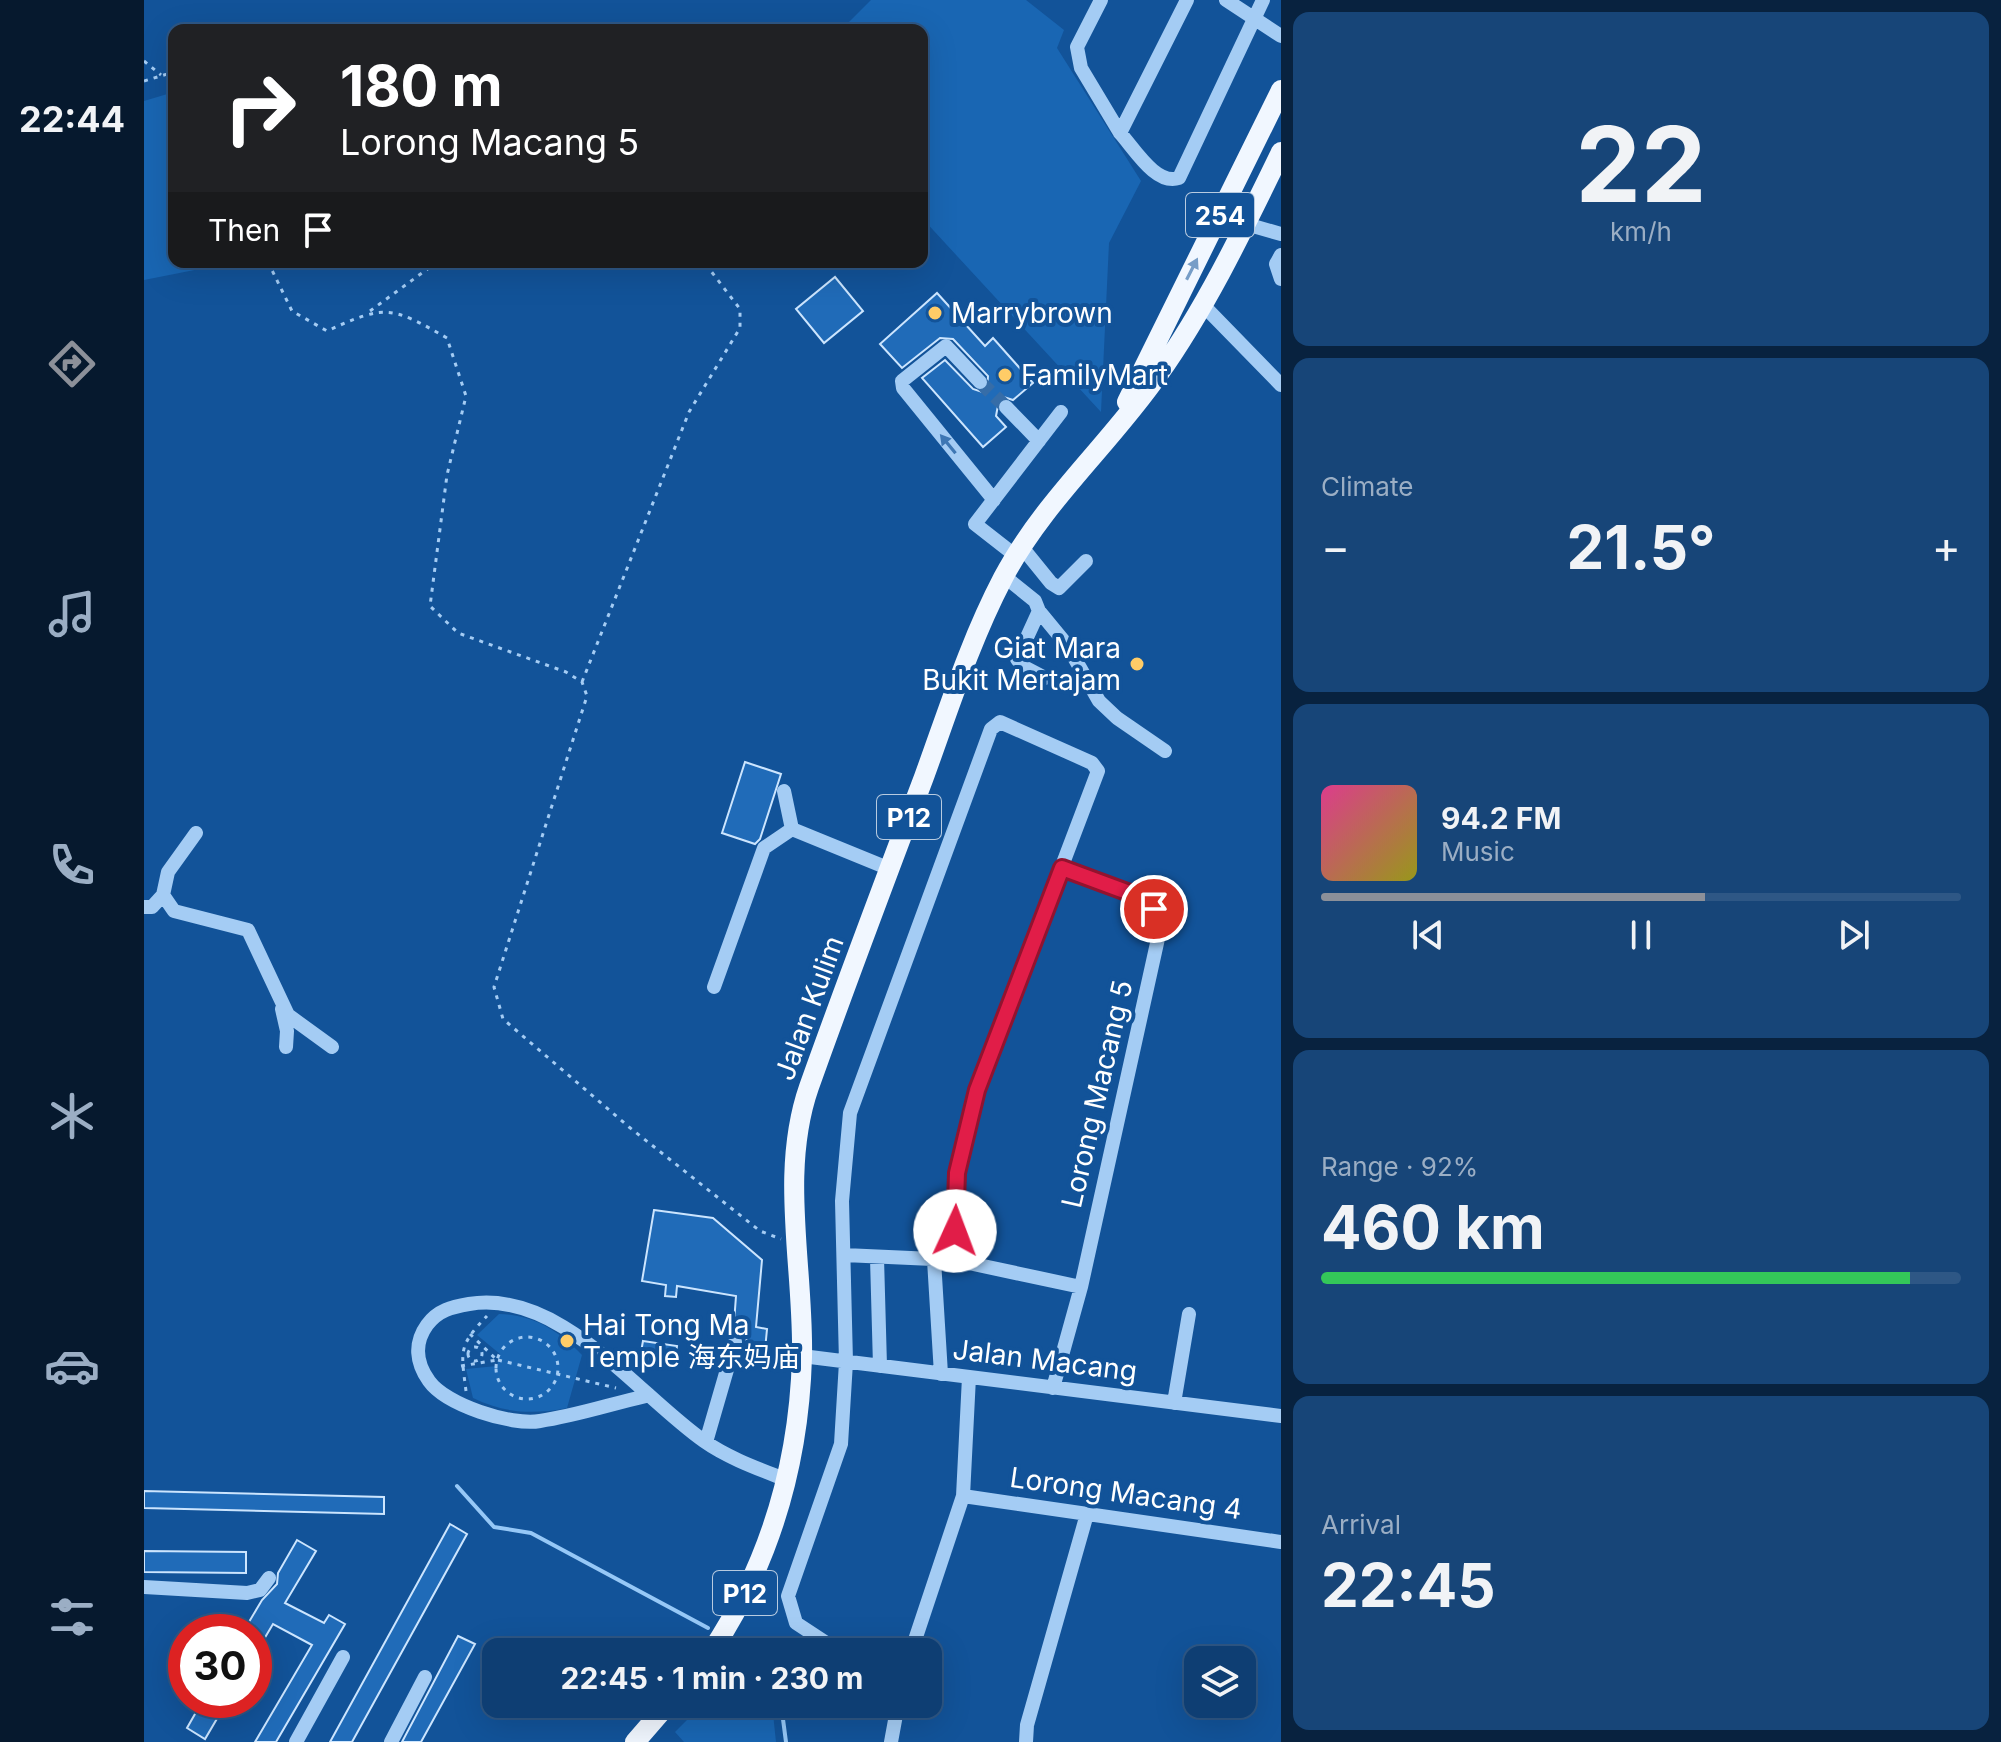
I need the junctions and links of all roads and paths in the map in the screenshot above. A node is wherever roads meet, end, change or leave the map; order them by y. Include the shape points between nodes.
1 (1101, 0) edge
2 (1187, 0) edge
3 (1226, 0) edge
4 (1263, 0) edge
5 (1254, 20) junction
6 (1281, 36) edge
7 (144, 61) edge
8 (168, 73) edge
9 (161, 75) junction
10 (144, 81) edge
11 (1281, 90) edge
12 (1120, 133) junction
13 (1281, 152) edge
14 (1246, 224) junction
15 (1280, 232) edge
16 (1281, 255) edge
17 (271, 268) edge
18 (429, 268) edge
19 (709, 268) edge
20 (1281, 279) edge
21 (1203, 305) junction
22 (370, 311) junction
23 (980, 382) tunnel mouth
24 (1281, 385) edge
25 (1006, 407) tunnel mouth
26 (1061, 412) dead end
27 (1115, 427) junction
28 (1039, 441) junction
29 (994, 500) junction
30 (1018, 551) junction
31 (1086, 561) dead end
32 (1004, 576) junction
33 (1051, 583) junction
34 (1037, 606) junction
35 (1045, 678) dead end
36 (582, 682) junction
37 (1165, 751) dead end
38 (784, 791) dead end
39 (792, 829) junction
40 (196, 833) dead end
41 (1062, 868) junction
42 (890, 869) junction
43 (163, 895) junction
44 (144, 907) edge
45 (714, 987) dead end
46 (280, 1001) junction
47 (286, 1047) dead end
48 (332, 1047) dead end
49 (796, 1244) junction
50 (844, 1255) junction
51 (877, 1258) junction
52 (934, 1260) junction
53 (955, 1260) junction
54 (1081, 1287) junction
55 (500, 1304) junction
56 (1189, 1314) dead end
57 (470, 1334) junction
58 (479, 1342) junction
59 (735, 1342) dead end
60 (480, 1349) junction
61 (802, 1356) junction
62 (477, 1360) junction
63 (497, 1360) junction
64 (846, 1362) junction
65 (473, 1365) junction
66 (461, 1366) junction
67 (880, 1366) junction
68 (558, 1374) junction
69 (941, 1374) junction
70 (969, 1377) junction
71 (617, 1388) dead end
72 (1053, 1388) junction
73 (646, 1396) junction
74 (1174, 1403) junction
75 (468, 1406) junction
76 (1281, 1416) edge
77 (706, 1442) junction
78 (787, 1480) junction
79 (963, 1496) junction
80 (1087, 1514) junction
81 (1281, 1542) edge
82 (269, 1578) dead end
83 (144, 1587) edge
84 (720, 1638) edge
85 (819, 1638) edge
86 (916, 1638) edge
87 (343, 1657) dead end
88 (425, 1677) dead end
89 (656, 1718) edge
90 (895, 1718) edge
91 (296, 1742) edge
92 (391, 1742) edge
93 (635, 1742) edge
94 (891, 1742) edge
95 (1026, 1742) edge

1 - 12 street via 1077,47 1081,68
2 - 12 street
3 - 5 street
4 - 5 street
5 - 6 street
5 - 12 street via 1179,178 1160,177
7 - 9 path
8 - 9 path
9 - 10 path
27 -> 11 main road, 254
13 - 14 main road, 254
14 - 15 street
14 - 21 main road, 254
16 - 20 street via 1276,264
17 - 22 path via 292,311 327,331
18 - 22 path
19 - 36 path via 740,309 740,328 689,412
21 - 24 street
21 - 27 main road, 254 via 1156,378
22 - 36 path via 402,312 447,338 466,396 447,475 430,606 458,633
29 -> 23 street via 902,381 946,346
25 - 28 street
26 - 28 street
27 - 30 main road, Jalan Kulim / P12
28 - 29 street
29 - 30 street via 975,524
30 - 32 main road, Jalan Kulim / P12
30 - 33 street
31 - 33 street via 1059,588
32 - 34 street
32 - 42 main road, Jalan Kulim / P12
33 - 34 street
34 - 35 street via 1017,659
34 - 37 street via 1099,701
36 - 49 path via 587,696 494,987 503,1019 760,1231
38 - 39 street
39 - 42 street
39 - 45 street via 764,848
40 - 43 street via 168,872
41 - 50 street via 1098,771 1092,763 1000,722 991,729 850,1113 842,1201
41 - 53 street via 977,1090 957,1173
41 - 54 street, Lorong Macang 5 via 1143,898 1154,909 1159,934
42 - 49 main road, Jalan Kulim / P12 via 807,1093 795,1161
43 - 44 street via 152,907
43 - 46 street via 174,911 248,930
46 - 47 street
46 - 48 street via 288,1015
49 - 61 main road, Jalan Kulim / P12
50 - 51 street
50 - 64 street
51 - 52 street
51 - 67 street
52 - 53 street
52 - 69 street
53 - 54 street
54 - 72 street, Lorong Macang 5
55 - 57 path
55 - 73 street via 545,1316 591,1346
55 - 75 street via 475,1303 434,1315 417,1346 429,1381 442,1395
56 - 74 street
57 - 58 path
57 - 66 path
58 - 60 path
58 - 63 path
59 - 77 street
60 - 62 path
60 - 62 path via 469,1351
61 - 64 street, Jalan Macang
61 - 78 main road, Jalan Kulim / P12
62 - 65 path
63 - 65 path
63 - 68 path
63 - 68 path via 517,1339 535,1339 551,1348
63 - 68 path via 503,1388 519,1399 548,1392
64 - 67 street, Jalan Macang
64 - 85 street via 841,1444 788,1596 796,1623
65 - 66 path
66 - 75 path
67 - 69 street, Jalan Macang
68 - 71 path
69 - 70 street, Jalan Macang
70 - 72 street, Jalan Macang
70 - 79 street
72 - 74 street, Jalan Macang
73 - 75 street via 536,1422
73 - 77 street
74 - 76 street, Jalan Macang
77 - 78 street
78 - 84 main road, Jalan Kulim / P12 via 767,1549
79 - 80 street, Lorong Macang 4
79 - 86 street
80 - 81 street, Lorong Macang 4
80 - 95 street
82 - 83 street via 260,1590 247,1593
87 - 91 street
88 - 92 street
89 - 93 main road
90 - 94 street

